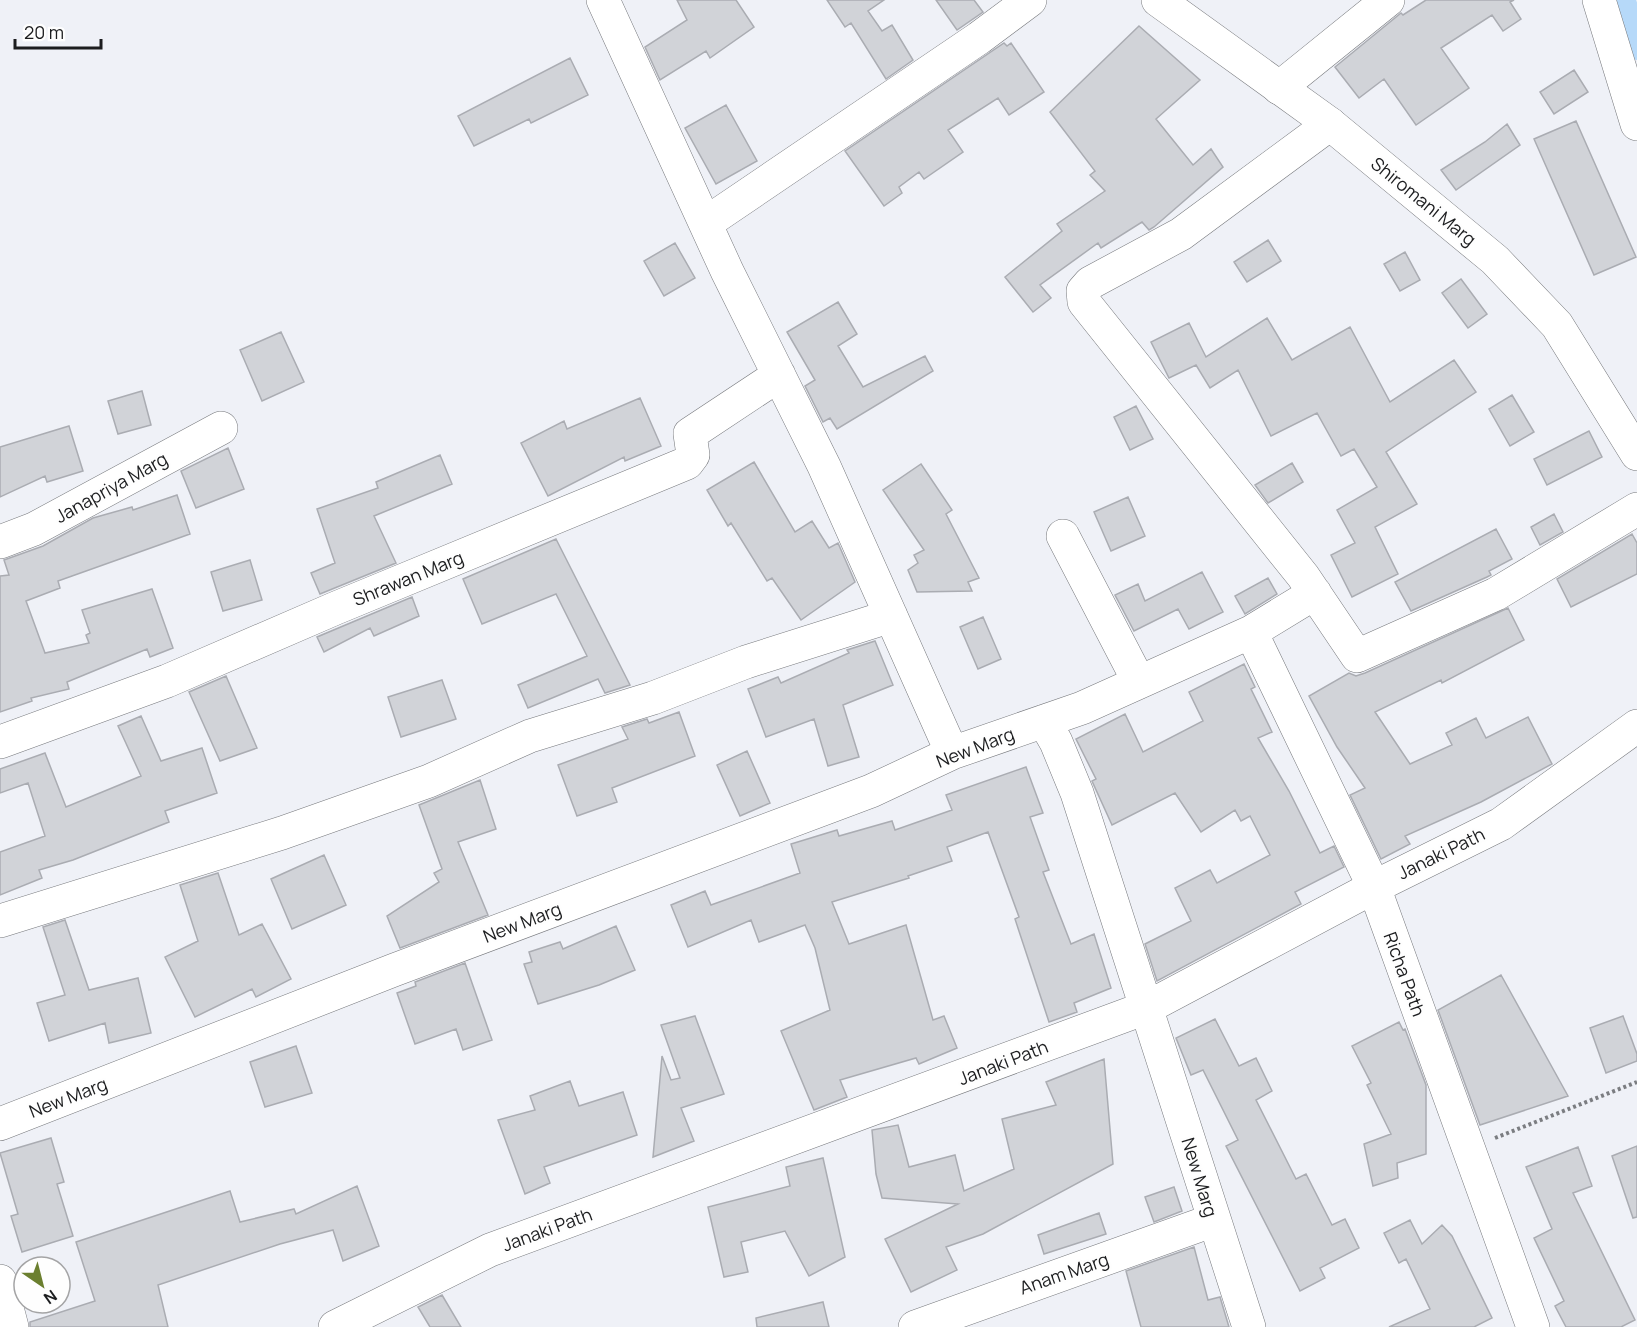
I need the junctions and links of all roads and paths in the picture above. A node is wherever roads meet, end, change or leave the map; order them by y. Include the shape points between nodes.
1 (603, 0) edge
2 (1030, 0) edge
3 (1158, 0) edge
4 (1388, 0) edge
5 (1599, 0) edge
6 (1279, 88) junction
7 (1330, 124) junction
8 (1637, 124) edge
9 (706, 223) junction
10 (779, 375) junction
11 (220, 428) dead end
12 (1637, 454) edge
13 (1637, 510) edge
14 (1063, 536) dead end
15 (0, 542) edge
16 (1315, 593) junction
17 (891, 616) junction
18 (1251, 632) junction
19 (1139, 682) junction
20 (1044, 722) junction
21 (1637, 726) edge
22 (0, 742) edge
23 (952, 753) junction
24 (1374, 887) junction
25 (0, 921) edge
26 (1148, 1007) junction
27 (1637, 1082) edge
28 (0, 1124) edge
29 (1469, 1149) junction
30 (1214, 1220) junction
31 (0, 1281) edge
32 (12, 1327) edge
33 (335, 1327) edge
34 (915, 1327) edge
35 (1249, 1327) edge
36 (1533, 1327) edge

1 - 9 street
2 - 9 street
3 - 6 street, Shiromani Marg
4 - 6 street
5 - 8 street
6 - 7 street, Shiromani Marg
7 - 12 street, Shiromani Marg via 1495,260 1550,317
7 - 16 street via 1181,234 1090,283 1083,291 1084,302
9 - 10 street
10 - 17 street
10 - 22 street, Shrawan Marg via 690,434 693,455 687,463 167,681
11 - 15 street, Janapriya Marg via 34,529
13 - 16 street via 1496,594 1357,656
14 - 19 street
16 - 18 street, New Marg
17 - 23 street
17 - 25 street via 530,736 429,781 282,833
18 - 19 street, New Marg
18 - 24 street, Richa Path
19 - 20 street, New Marg
20 - 23 street, New Marg
20 - 26 street, New Marg via 1077,793
21 - 24 street, Janaki Path via 1501,824
23 - 28 street, New Marg via 871,790
24 - 26 street, Janaki Path
24 - 29 street, Richa Path
26 - 30 street, New Marg
26 - 33 street, Janaki Path via 490,1250
27 - 29 path
29 - 36 street, Richa Path
30 - 34 street, Anam Marg
30 - 35 street, New Marg
31 - 32 street

